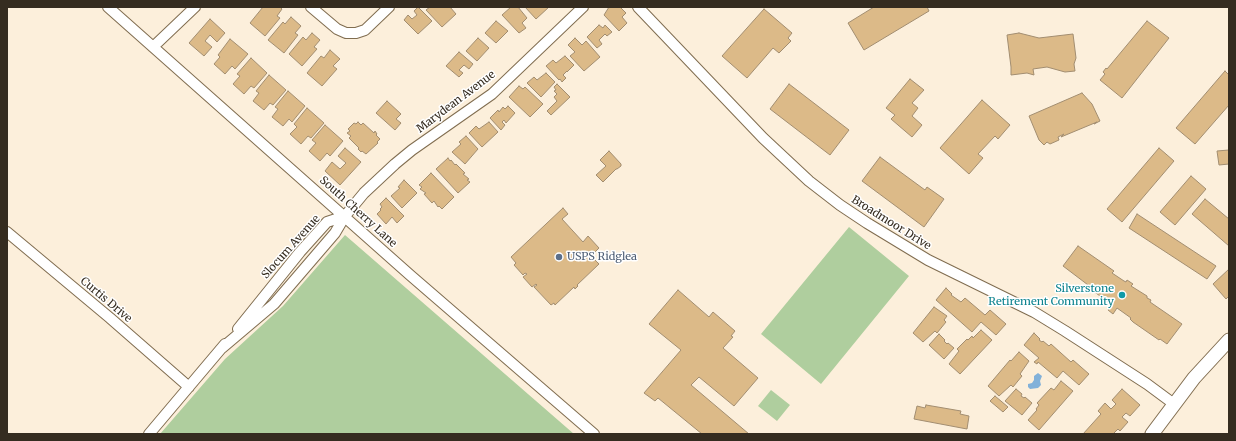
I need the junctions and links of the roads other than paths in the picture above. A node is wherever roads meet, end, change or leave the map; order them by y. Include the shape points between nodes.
1 (108, 7) edge
2 (195, 7) edge
3 (311, 7) edge
4 (389, 7) edge
5 (583, 7) edge
6 (638, 7) edge
7 (153, 47) junction
8 (345, 216) junction
9 (7, 232) edge
10 (1228, 343) edge
11 (222, 348) junction
12 (189, 387) junction
13 (1174, 404) junction
14 (149, 434) edge
15 (594, 434) edge
16 (1152, 434) edge

1 - 7 street, South Cherry Lane
2 - 7 street
3 - 4 street via 337,29 356,34 365,30
5 - 8 street, Marydean Avenue via 492,94 395,164 364,193
6 - 13 street, Broadmoor Drive via 763,138 809,181 840,205 928,260 1029,310 1065,331
7 - 8 street, South Cherry Lane
8 - 11 street, Slocum Avenue via 335,233 274,304
8 - 11 street, Slocum Avenue via 327,222
8 - 15 street, South Cherry Lane
9 - 12 street, Curtis Drive
10 - 13 main road via 1194,378
11 - 12 street, Slocum Avenue
12 - 14 street, Slocum Avenue
13 - 16 main road

